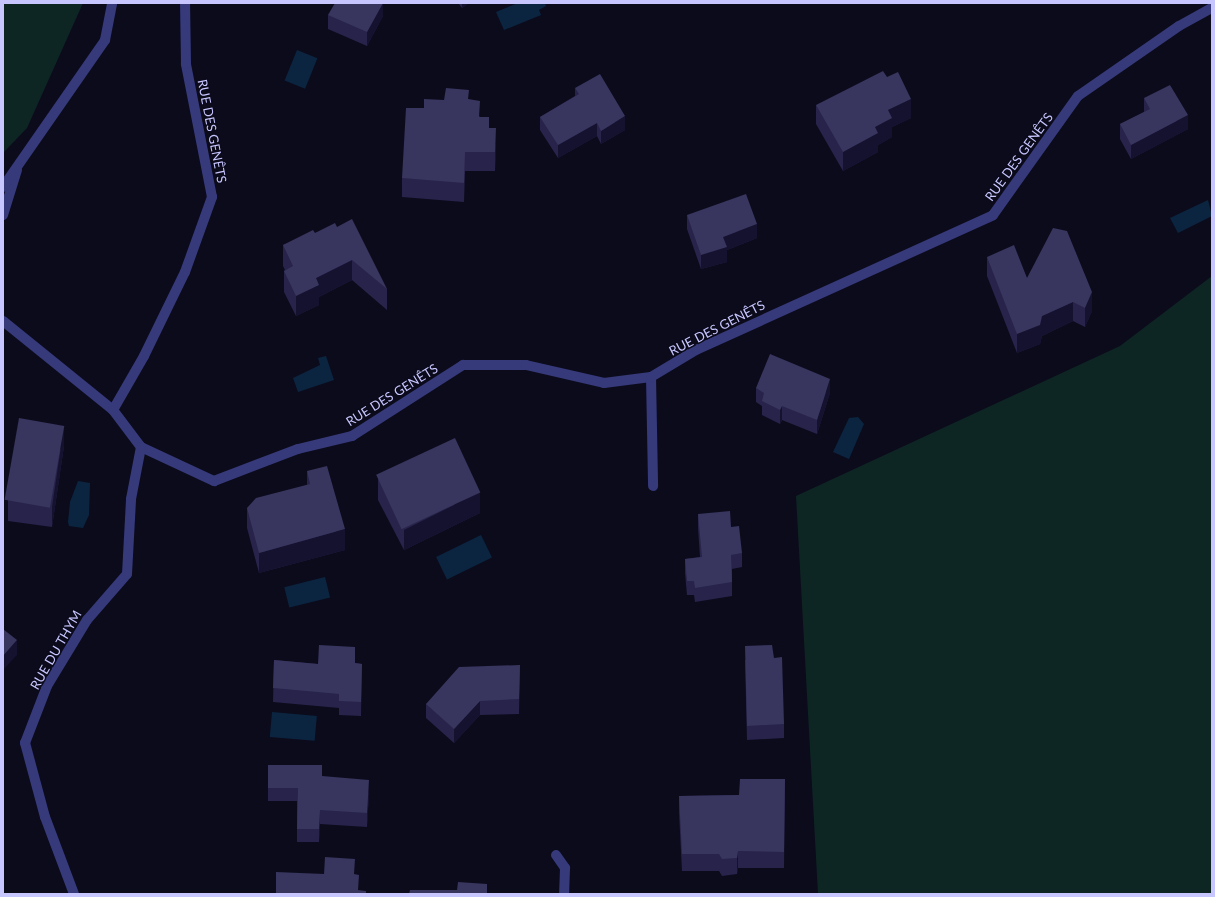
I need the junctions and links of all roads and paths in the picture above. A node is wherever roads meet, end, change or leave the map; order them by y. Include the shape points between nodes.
1 (112, 3) edge
2 (185, 3) edge
3 (1212, 8) edge
4 (17, 170) junction
5 (3, 187) edge
6 (3, 215) edge
7 (4, 321) edge
8 (651, 377) junction
9 (113, 410) junction
10 (142, 447) junction
11 (653, 486) dead end
12 (556, 855) dead end
13 (74, 894) edge
14 (564, 894) edge

1 - 4 street via 105,40
2 - 9 street, RUE DES GENÊTS via 186,64 212,197 185,272 144,356
3 - 8 street, RUE DES GENÊTS via 1179,26 1078,96 993,215 696,350
4 - 5 street
4 - 6 street
7 - 9 street, RUE DES GENÊTS
8 - 10 street, RUE DES GENÊTS via 604,383 526,365 463,365 352,436 298,448 214,481
8 - 11 street
9 - 10 street, RUE DES GENÊTS
10 - 13 street, RUE DU THYM via 131,499 127,574 87,620 47,686 25,743 45,817
12 - 14 street via 565,868

